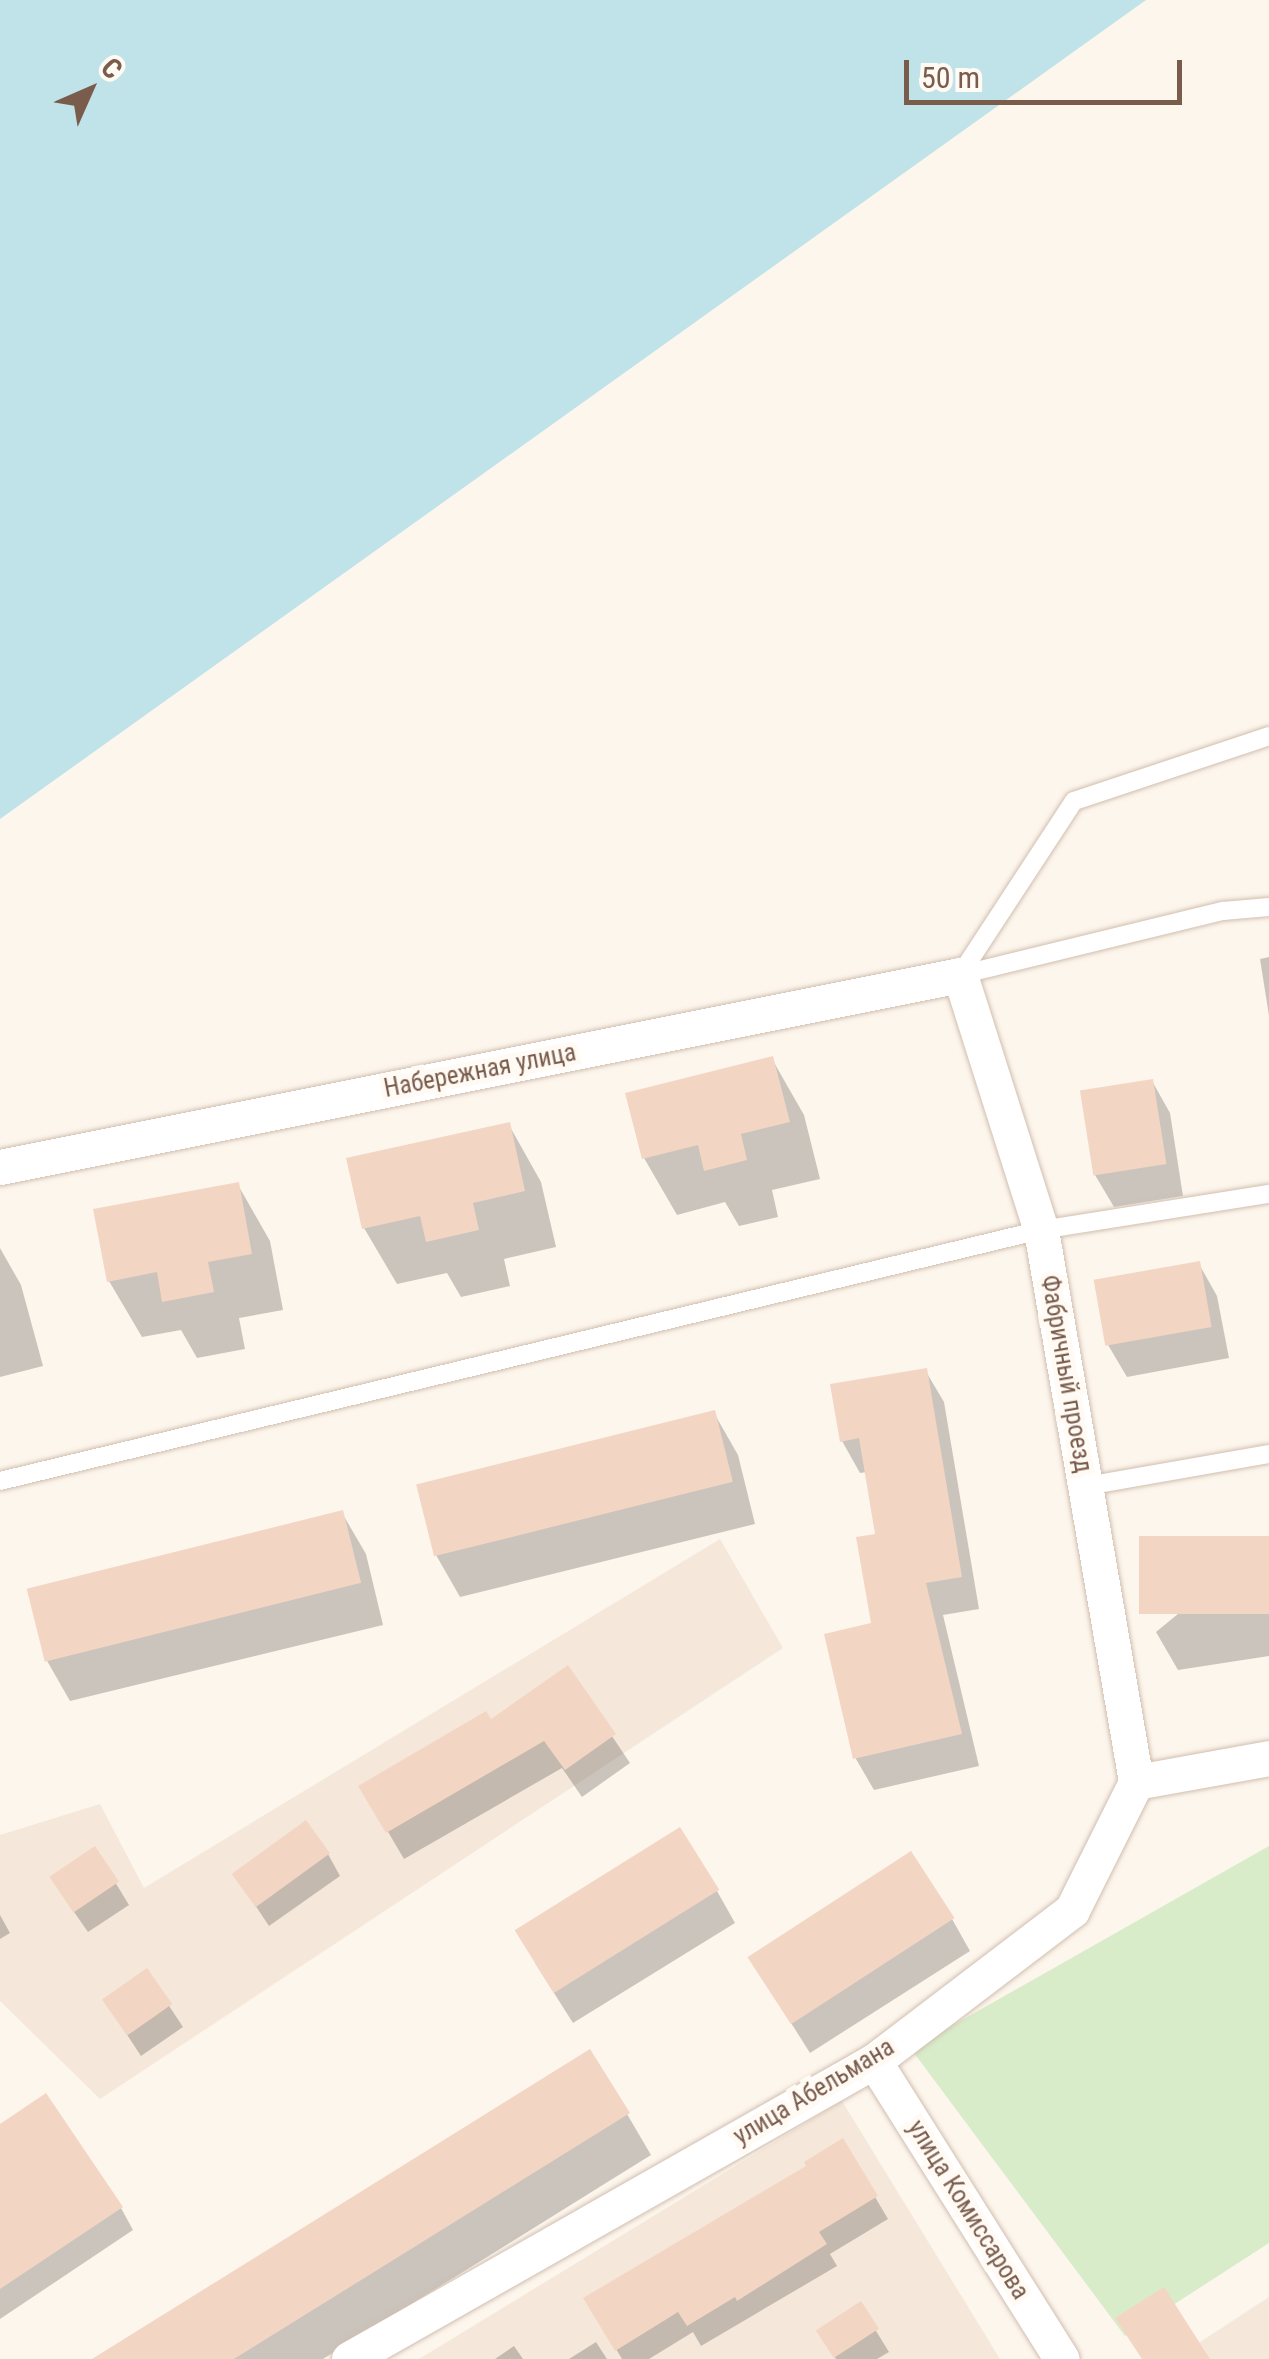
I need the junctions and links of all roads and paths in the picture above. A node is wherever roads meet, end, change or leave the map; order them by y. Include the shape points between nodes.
1 (1269, 736) edge
2 (1269, 906) edge
3 (960, 975) junction
4 (0, 1167) edge
5 (1269, 1194) edge
6 (1041, 1230) junction
7 (1269, 1454) edge
8 (0, 1482) edge
9 (1086, 1486) junction
10 (1269, 1758) edge
11 (1136, 1782) junction
12 (874, 2061) junction
13 (370, 2354) edge
14 (1062, 2359) edge

1 - 3 lane via 1074,802
2 - 3 lane
3 - 4 street, Набережная улица
3 - 6 street, Фабричный проезд
5 - 6 lane
6 - 8 lane
6 - 9 street, Фабричный проезд
7 - 9 lane
9 - 11 street, Фабричный проезд
10 - 11 street
11 - 12 street, улица Абельмана via 1072,1910
12 - 13 street, улица Абельмана
12 - 14 street, улица Комиссарова

